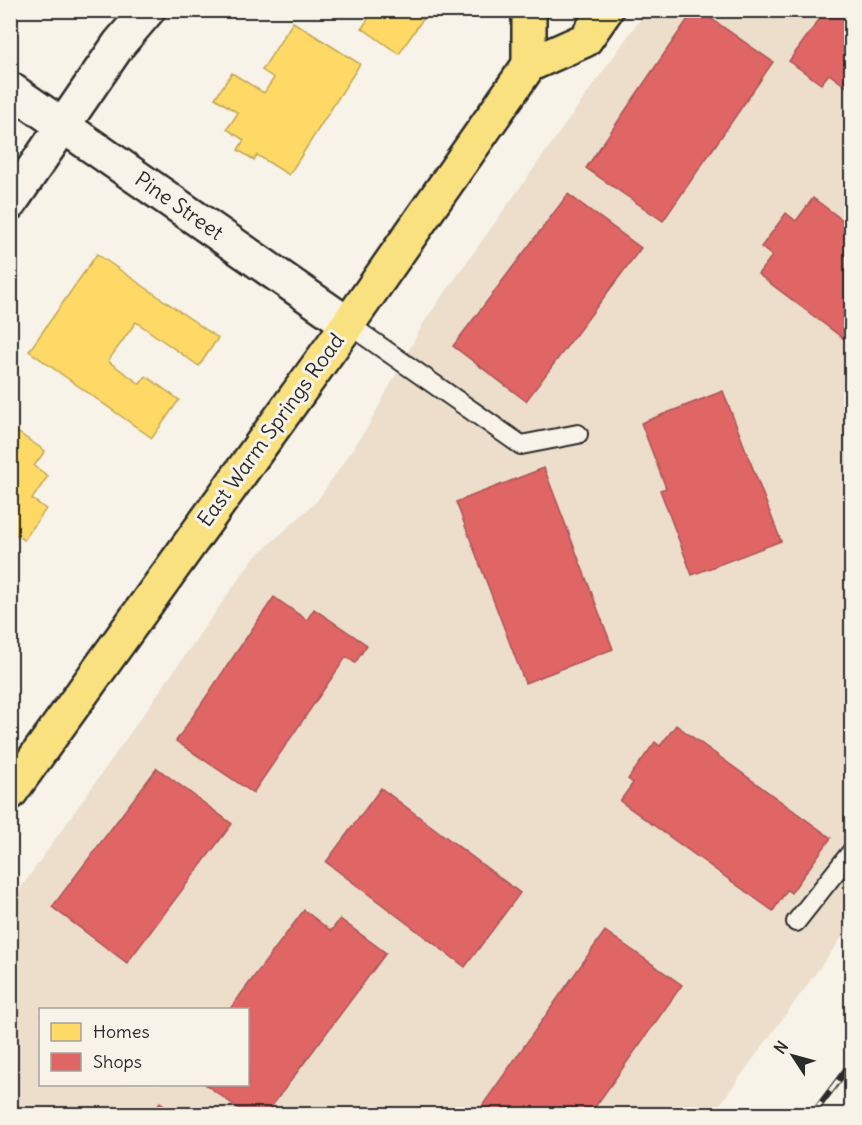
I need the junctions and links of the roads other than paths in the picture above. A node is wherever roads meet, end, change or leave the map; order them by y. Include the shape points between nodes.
1 (148, 10) edge
2 (529, 10) edge
3 (606, 10) edge
4 (530, 65) junction
5 (10, 89) edge
6 (63, 125) junction
7 (10, 203) edge
8 (348, 324) junction
9 (578, 434) dead end
10 (10, 793) edge
11 (852, 851) edge
12 (796, 922) dead end

1 - 6 street via 119,44
2 - 4 main road
3 - 4 main road via 585,40
4 - 8 main road, East Warm Springs Road
5 - 6 street, Pine Street
6 - 7 street
6 - 8 street, Pine Street
8 - 9 lane via 521,445
8 - 10 main road, East Warm Springs Road
11 - 12 lane

